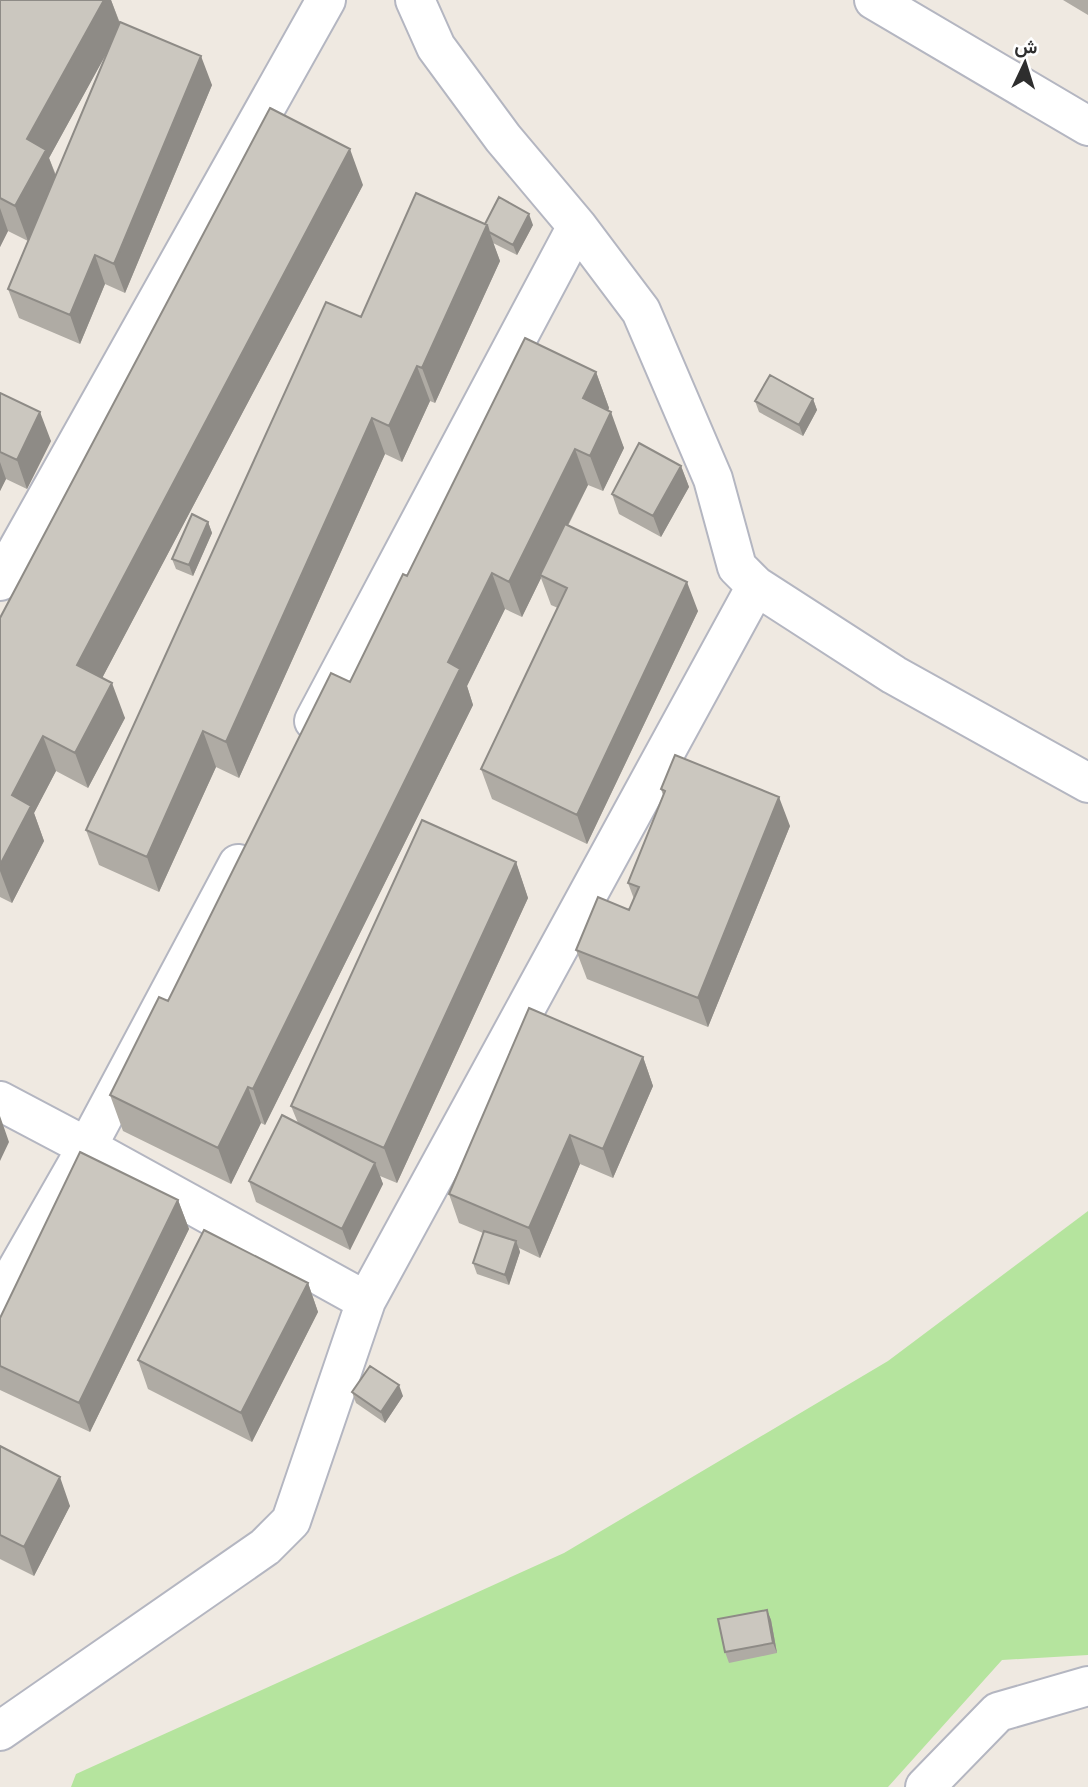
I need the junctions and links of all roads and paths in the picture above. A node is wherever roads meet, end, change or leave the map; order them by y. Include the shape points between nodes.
1 (326, 0) edge
2 (415, 0) edge
3 (874, 0) edge
4 (1088, 126) edge
5 (578, 226) junction
6 (0, 581) edge
7 (756, 586) junction
8 (296, 754) edge
9 (1088, 783) edge
10 (250, 840) edge
11 (0, 1101) edge
12 (87, 1147) junction
13 (0, 1299) edge
14 (366, 1301) junction
15 (1088, 1686) edge
16 (0, 1731) edge
17 (925, 1787) edge

1 - 6 street
2 - 5 street via 436,47 503,138
3 - 4 street
5 - 7 street via 641,311 713,480 737,567
5 - 8 street
7 - 9 street via 894,675
7 - 14 street
10 - 12 street
11 - 12 street
12 - 13 street
12 - 14 street
14 - 16 street via 291,1521 265,1547
15 - 17 street via 998,1712

